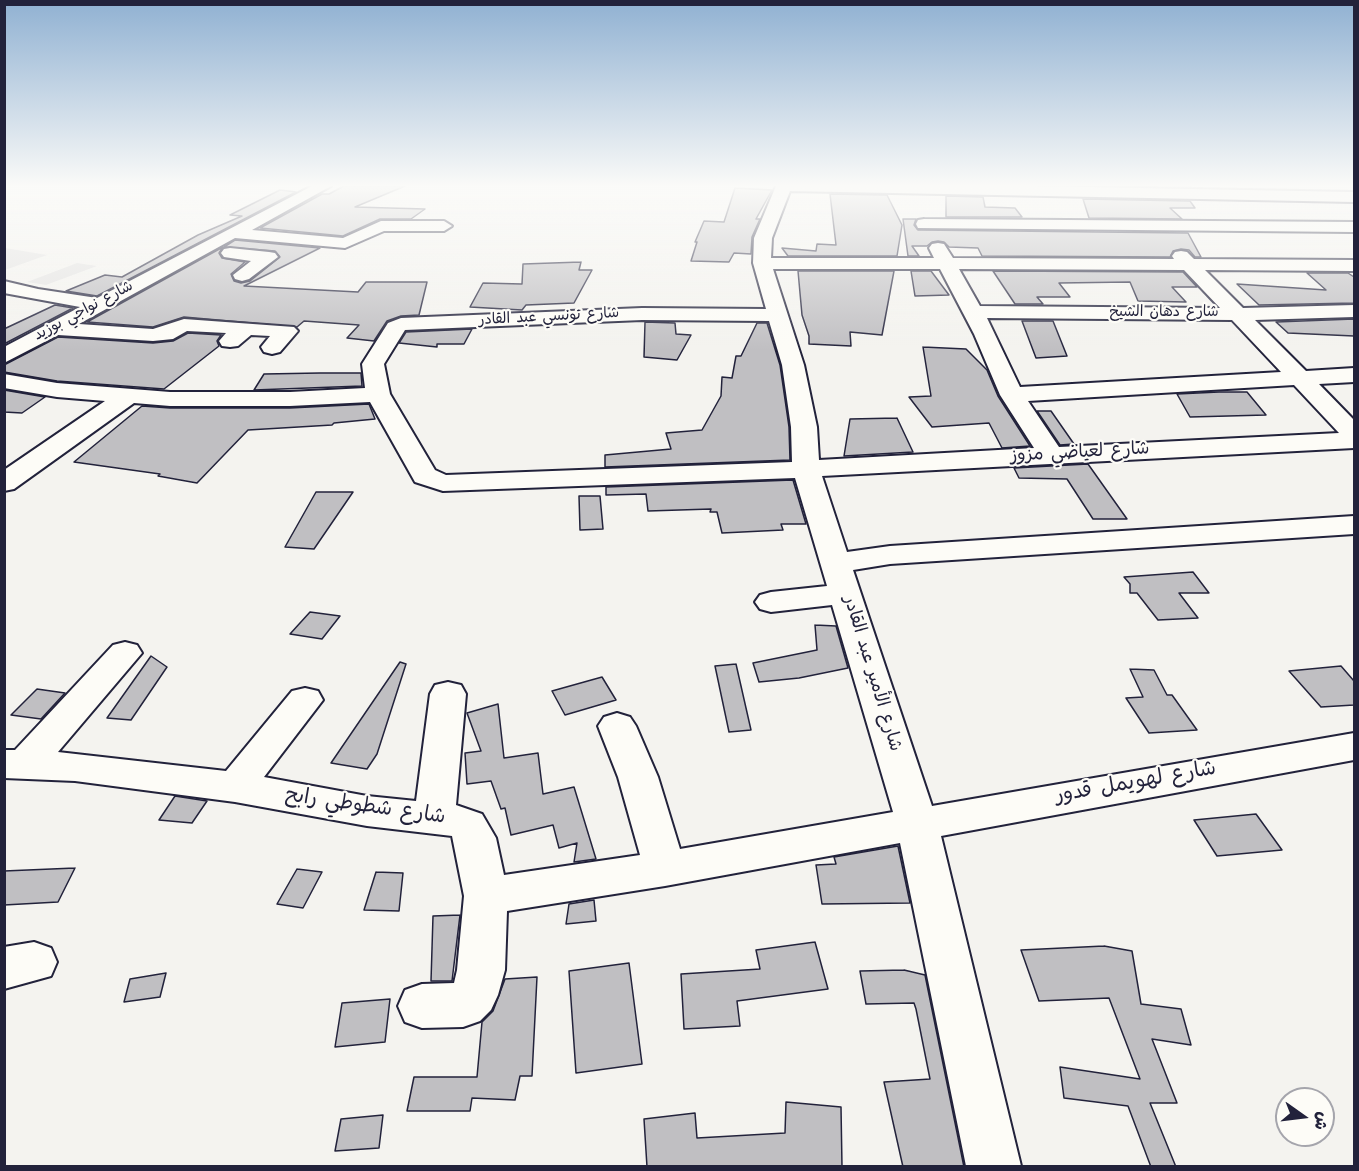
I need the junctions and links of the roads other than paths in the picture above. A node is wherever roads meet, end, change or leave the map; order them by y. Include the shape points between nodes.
1 (217, 241) edge
2 (318, 241) edge
3 (350, 241) edge
4 (763, 241) edge
5 (934, 241) edge
6 (1162, 241) edge
7 (199, 250) junction
8 (762, 263) junction
9 (948, 263) junction
10 (1190, 263) junction
11 (1354, 265) edge
12 (242, 275) dead end
13 (4, 287) edge
14 (100, 304) junction
15 (1354, 311) edge
16 (973, 312) junction
17 (1240, 314) junction
18 (778, 315) junction
19 (55, 328) junction
20 (272, 347) dead end
21 (4, 356) edge
22 (1354, 375) edge
23 (1301, 377) junction
24 (4, 381) edge
25 (378, 394) junction
26 (1012, 395) junction
27 (127, 397) junction
28 (1354, 434) edge
29 (1354, 440) edge
30 (1052, 455) junction
31 (806, 469) junction
32 (4, 483) edge
33 (1354, 525) edge
34 (841, 578) junction
35 (771, 602) dead end
36 (125, 653) dead end
37 (448, 693) dead end
38 (305, 700) dead end
39 (616, 726) dead end
40 (1354, 746) edge
41 (15, 763) edge
42 (235, 787) junction
43 (434, 819) junction
44 (917, 823) junction
45 (665, 869) junction
46 (486, 896) junction
47 (423, 1006) dead end
48 (993, 1167) edge

1 - 7 street, شارع نواجي بوزيد
2 - 3 street
4 - 8 street, شارع الأمير عبد القادر
5 - 9 street
6 - 10 street
7 - 12 street via 269,257
7 - 14 street, شارع نواجي بوزيد
8 - 9 street
8 - 18 street, شارع الأمير عبد القادر
9 - 10 street
9 - 16 street
10 - 11 street
10 - 17 street
13 - 14 street
14 - 19 street, شارع نواجي بوزيد
15 - 17 street, شارع دهان الشيخ
16 - 17 street, شارع دهان الشيخ
16 - 26 street
17 - 23 street
18 - 25 street, شارع تونسي عبد القادر via 642,314 401,324 395,327 373,364
18 - 31 street, شارع الأمير عبد القادر via 793,365 804,427
19 - 20 street via 153,335 184,325 238,334 287,331
19 - 21 street, شارع نواجي بوزيد
22 - 23 street
23 - 26 street
23 - 28 street
24 - 27 street
25 - 27 street via 290,399
25 - 31 street, شارع لعياضي مزوز via 424,476 443,483
26 - 30 street
27 - 32 street
29 - 30 street, شارع لعياضي مزوز
30 - 31 street, شارع لعياضي مزوز
31 - 34 street, شارع الأمير عبد القادر
33 - 34 street via 890,555
34 - 35 street
34 - 44 street, شارع الأمير عبد القادر
36 - 41 street
37 - 43 street
38 - 42 street
39 - 45 street via 638,777
40 - 44 street, شارع لهويمل قدور
41 - 42 street, شارع شطوطي رابح
42 - 43 street, شارع شطوطي رابح
43 - 46 street, شارع شطوطي رابح via 467,825 475,838
44 - 45 street
44 - 48 street, شارع الأمير عبد القادر
45 - 46 street
46 - 47 street via 481,970 474,995 463,1005

